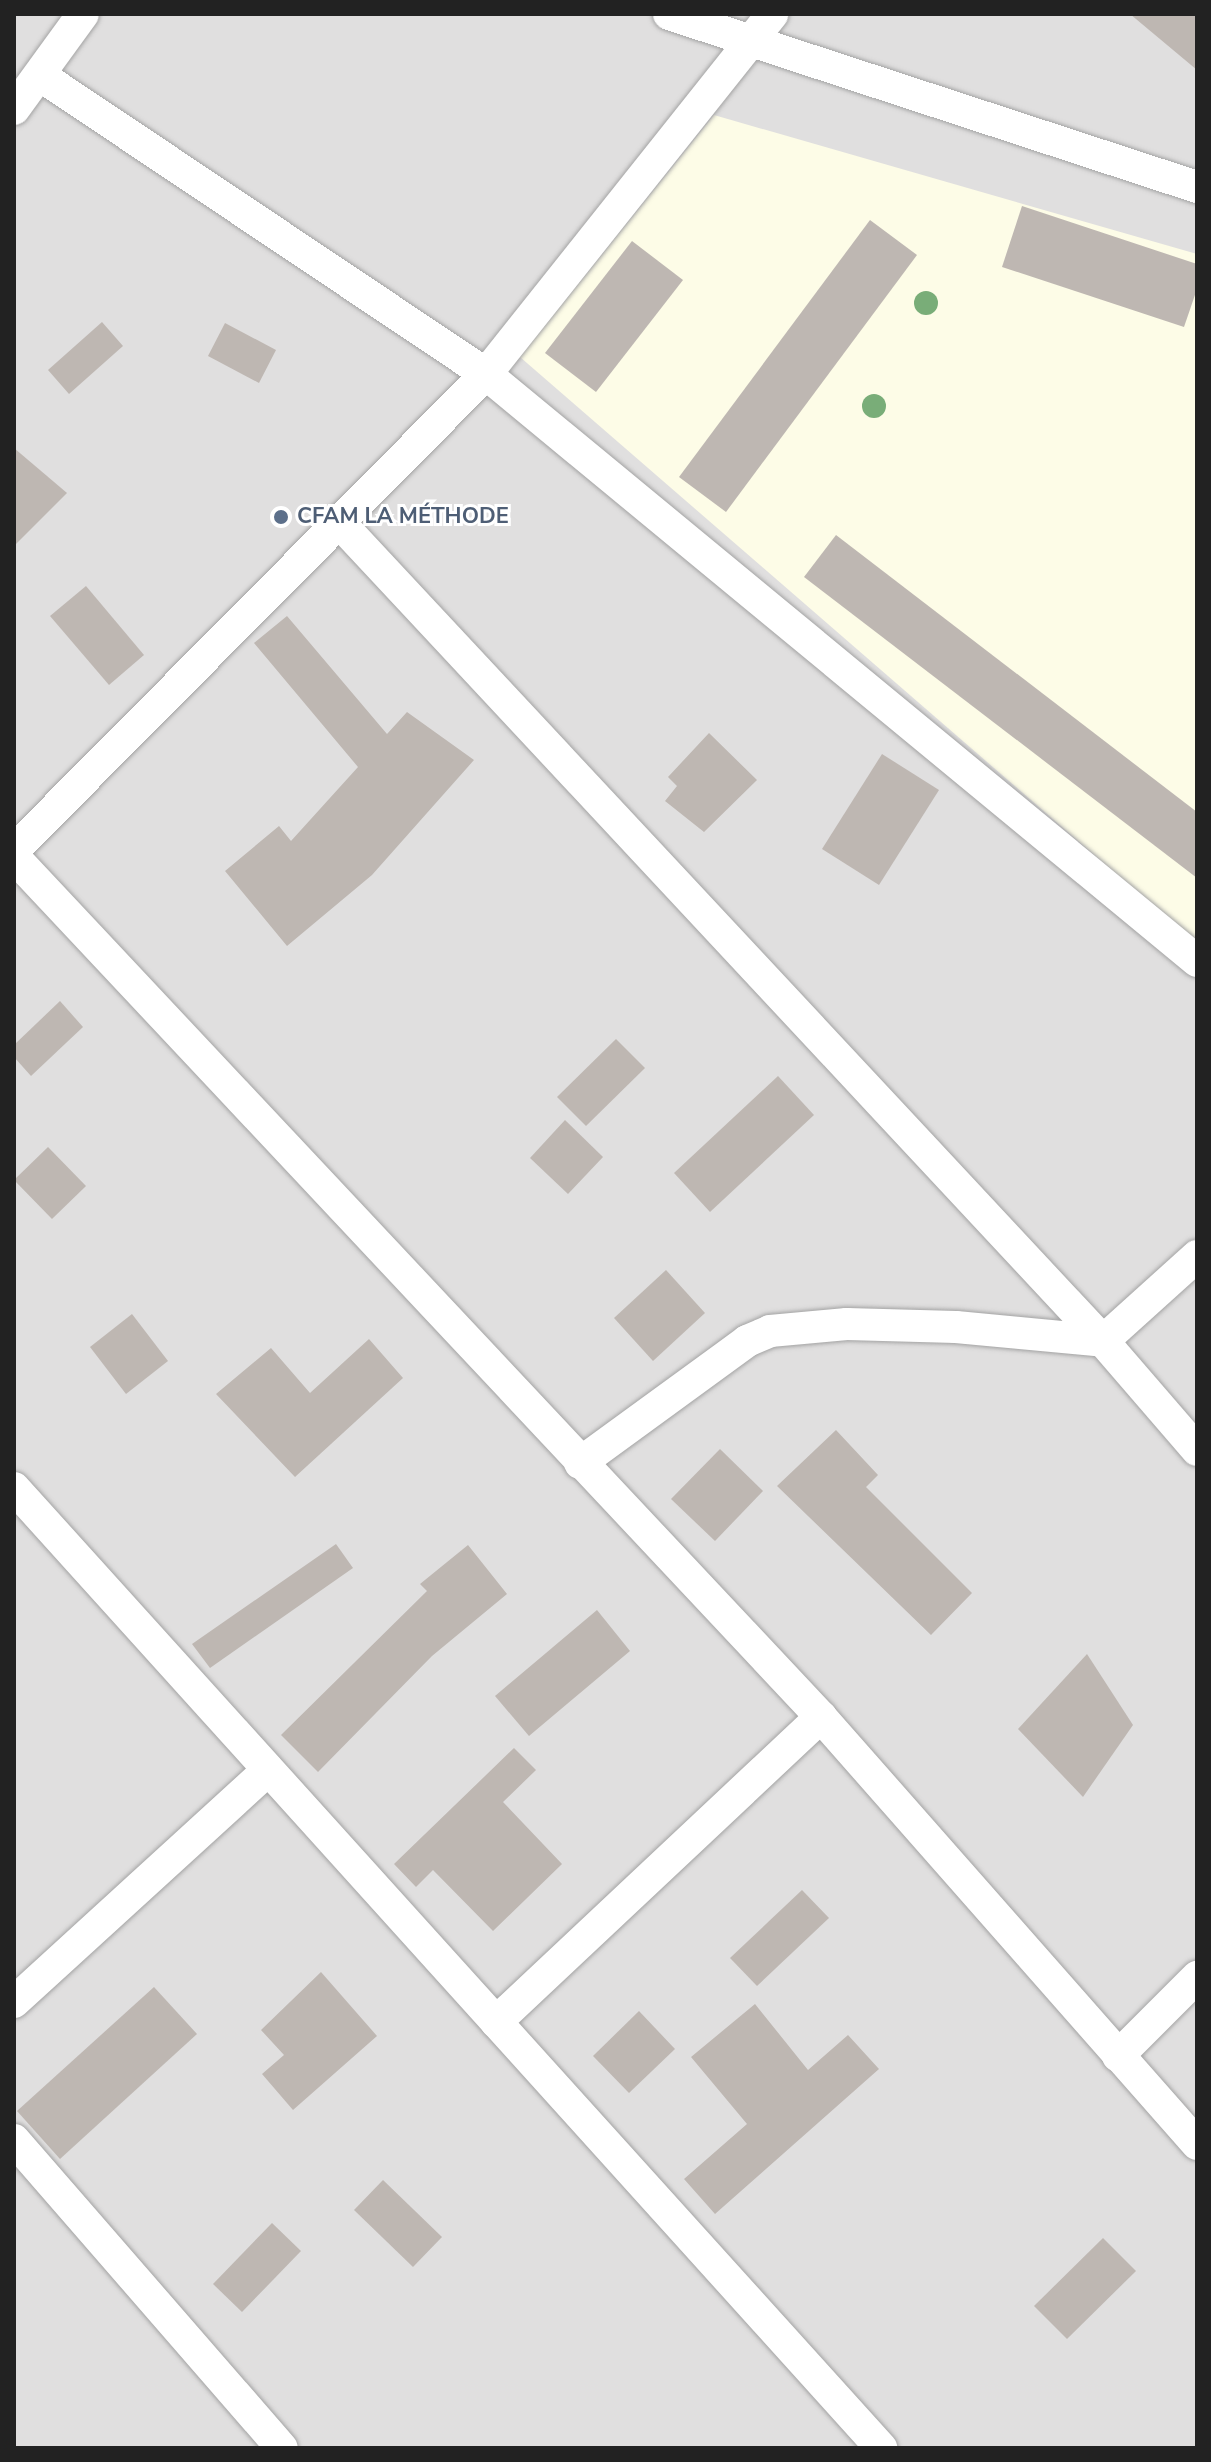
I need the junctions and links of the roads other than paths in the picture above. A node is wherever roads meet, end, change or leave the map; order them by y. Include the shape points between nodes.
1 (83, 14) edge
2 (669, 14) edge
3 (772, 14) edge
4 (746, 39) junction
5 (41, 76) junction
6 (14, 109) edge
7 (1197, 187) edge
8 (486, 374) junction
9 (338, 521) junction
10 (14, 850) edge
11 (14, 857) edge
12 (1197, 961) edge
13 (1197, 1256) edge
14 (1103, 1341) junction
15 (1197, 1450) edge
16 (580, 1463) junction
17 (14, 1488) edge
18 (821, 1717) junction
19 (268, 1770) junction
20 (1197, 1977) edge
21 (14, 2002) edge
22 (496, 2022) junction
23 (1118, 2056) junction
24 (14, 2140) edge
25 (1197, 2144) edge
26 (282, 2448) edge
27 (881, 2448) edge

1 - 5 street
2 - 4 street
3 - 4 street
4 - 7 street
4 - 8 street
5 - 6 street
5 - 8 street
8 - 9 street
8 - 12 street
9 - 10 street
9 - 14 street
11 - 16 street
13 - 14 street
14 - 15 street
14 - 16 street via 941,1326 847,1324 770,1331 747,1341
16 - 18 street
17 - 19 street
18 - 22 street
18 - 23 street
19 - 21 street
19 - 22 street
20 - 23 street
22 - 27 street
23 - 25 street
24 - 26 street

